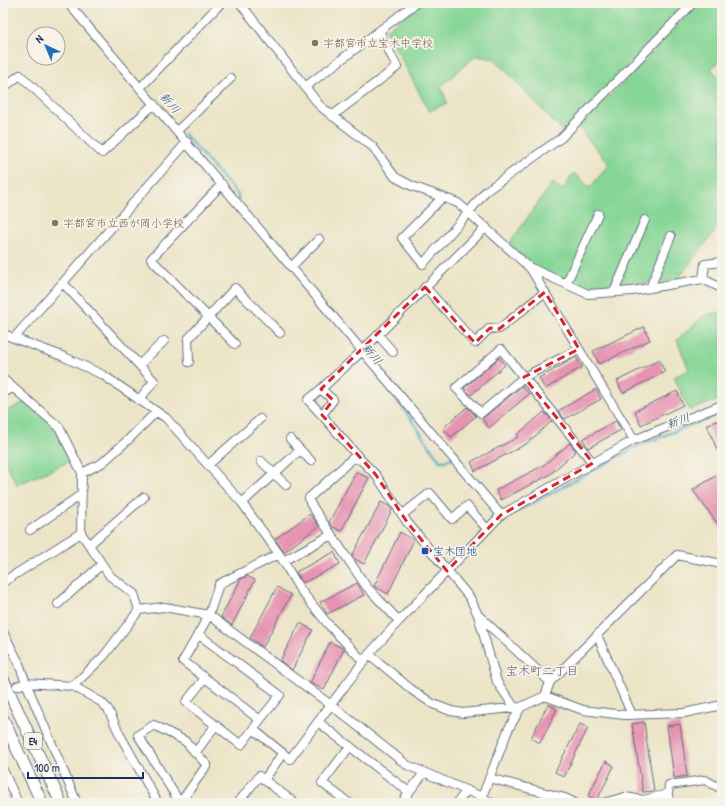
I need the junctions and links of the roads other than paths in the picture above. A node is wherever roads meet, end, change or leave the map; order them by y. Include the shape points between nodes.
1 (68, 3) edge
2 (221, 3) edge
3 (240, 3) edge
4 (416, 3) edge
5 (693, 3) edge
6 (379, 31) junction
7 (231, 78) dead end
8 (305, 87) junction
9 (3, 88) edge
10 (140, 88) junction
11 (154, 104) junction
12 (332, 116) junction
13 (177, 131) junction
14 (187, 142) junction
15 (222, 184) junction
16 (443, 197) junction
17 (469, 212) junction
18 (598, 214) dead end
19 (645, 220) dead end
20 (486, 227) junction
21 (671, 236) dead end
22 (319, 239) dead end
23 (722, 262) edge
24 (291, 267) junction
25 (530, 268) junction
26 (703, 279) junction
27 (63, 283) junction
28 (566, 284) junction
29 (425, 288) junction
30 (650, 288) junction
31 (722, 290) edge
32 (545, 292) junction
33 (614, 292) junction
34 (208, 318) junction
35 (280, 333) dead end
36 (3, 334) edge
37 (378, 335) junction
38 (14, 338) junction
39 (164, 341) dead end
40 (235, 344) dead end
41 (580, 349) junction
42 (361, 352) junction
43 (393, 352) dead end
44 (188, 362) dead end
45 (139, 365) junction
46 (524, 377) junction
47 (3, 380) edge
48 (13, 388) junction
49 (321, 389) junction
50 (3, 393) edge
51 (139, 400) junction
52 (722, 406) edge
53 (156, 412) junction
54 (322, 415) junction
55 (260, 419) dead end
56 (290, 439) dead end
57 (634, 440) junction
58 (300, 450) junction
59 (311, 460) dead end
60 (362, 460) junction
61 (261, 461) dead end
62 (593, 463) junction
63 (208, 465) junction
64 (82, 473) junction
65 (275, 473) junction
66 (286, 485) dead end
67 (82, 494) junction
68 (144, 497) dead end
69 (242, 503) junction
70 (402, 515) junction
71 (501, 515) junction
72 (487, 529) junction
73 (30, 530) dead end
74 (81, 533) junction
75 (331, 535) junction
76 (89, 545) junction
77 (281, 557) junction
78 (102, 564) junction
79 (722, 564) edge
80 (447, 571) junction
81 (3, 582) edge
82 (58, 604) dead end
83 (139, 610) junction
84 (209, 615) junction
85 (478, 615) junction
86 (399, 621) junction
87 (3, 632) edge
88 (198, 634) junction
89 (597, 635) junction
90 (370, 654) junction
91 (364, 662) junction
92 (205, 678) junction
93 (3, 679) edge
94 (550, 682) junction
95 (26, 683) junction
96 (17, 686) dead end
97 (73, 686) junction
98 (545, 696) junction
99 (331, 705) junction
100 (722, 705) edge
101 (518, 707) junction
102 (632, 715) junction
103 (3, 719) edge
104 (260, 720) junction
105 (318, 722) junction
106 (215, 726) junction
107 (253, 729) junction
108 (350, 746) junction
109 (195, 753) junction
110 (283, 753) junction
111 (3, 770) edge
112 (424, 773) junction
113 (489, 778) junction
114 (264, 780) junction
115 (722, 789) edge
116 (466, 790) junction
117 (410, 792) junction
118 (482, 797) junction
119 (668, 799) edge
120 (18, 803) edge
121 (42, 803) edge
122 (61, 803) edge
123 (77, 803) edge
124 (158, 803) edge
125 (180, 803) edge
126 (238, 803) edge
127 (295, 803) edge
128 (349, 803) edge
129 (402, 803) edge
130 (457, 803) edge
131 (492, 803) edge
132 (575, 803) edge
133 (603, 803) edge

1 - 10 street
2 - 10 street
3 - 8 street
4 - 6 street
5 - 17 street via 561,138 486,191
6 - 8 street
6 - 12 street via 397,67
7 - 13 street
8 - 12 street
9 - 11 street via 20,74 102,153
10 - 11 street
11 - 13 street
12 - 16 street via 373,147 396,177 412,186
13 - 14 street
14 - 15 street
14 - 27 street
15 - 24 street
15 - 34 street via 151,259
16 - 17 street via 458,203
16 - 17 street via 402,238 423,264
17 - 20 street
18 - 28 street
19 - 33 street
20 - 25 street
20 - 29 street
21 - 30 street
22 - 24 street
23 - 26 street via 705,264
24 - 42 street
25 - 28 street
25 - 32 street
26 - 30 street
26 - 31 street
27 - 38 street
27 - 45 street
28 - 33 street via 588,294
29 - 32 street via 476,343 490,328 499,329
29 - 37 street
30 - 33 street
32 - 41 street
34 - 35 street via 236,288
34 - 40 street
34 - 44 street via 188,340
36 - 38 street
37 - 42 street
37 - 43 street
38 - 51 street via 103,375
39 - 45 street
41 - 46 street
41 - 57 street
42 - 49 street
42 - 71 street
45 - 51 street via 154,381
46 - 46 street via 501,349 456,388 481,413
46 - 62 street
47 - 48 street
48 - 50 street
48 - 64 street via 59,427
49 - 54 street via 332,400
49 - 54 street via 308,400
51 - 53 street
52 - 57 street
53 - 63 street via 166,418
53 - 64 street via 102,463
54 - 60 street
55 - 63 street
56 - 58 street
57 - 62 street
58 - 59 street
58 - 65 street
60 - 70 street via 376,475
60 - 75 street via 354,458 309,498
61 - 65 street
62 - 71 street
63 - 69 street
64 - 67 street
65 - 66 street
65 - 69 street
67 - 73 street
67 - 74 street
68 - 76 street
69 - 77 street
70 - 72 street via 430,493 452,519 467,506
70 - 80 street
71 - 72 street
72 - 80 street
74 - 76 street
74 - 81 street
75 - 77 street
75 - 86 street via 366,586
76 - 78 street
77 - 84 street via 219,584
77 - 91 street via 298,588
78 - 82 street
78 - 83 street via 110,576 134,594
79 - 89 street via 678,555
80 - 85 street via 470,598
80 - 86 street
83 - 84 street via 164,607
83 - 97 street via 104,656
84 - 88 street
84 - 99 street
85 - 94 street
85 - 101 street via 497,682
86 - 90 street
87 - 95 street
88 - 92 street via 183,661
88 - 104 street via 280,695
89 - 94 street
89 - 102 street
90 - 91 street
90 - 101 street via 412,690 433,704 450,711 463,713
91 - 99 street
92 - 104 street
92 - 106 street via 186,702
93 - 122 highway, E4
94 - 98 street
95 - 96 street
95 - 97 street
95 - 123 street
97 - 124 street via 101,702 108,709
98 - 101 street
98 - 102 street via 583,710
99 - 105 street
99 - 112 street via 407,766
100 - 102 street via 684,712
101 - 113 street
103 - 121 highway, E4
104 - 107 street
105 - 108 street
105 - 110 street via 290,759
106 - 107 street via 241,745
106 - 109 street
107 - 110 street
108 - 117 street
108 - 128 street via 322,782
109 - 125 street via 207,765
109 - 125 street via 185,741 154,725 138,735
110 - 114 street
111 - 120 street
112 - 116 street
112 - 117 street
113 - 118 street
113 - 132 street via 566,798
114 - 126 street via 259,776
114 - 127 street
115 - 119 street via 705,780 669,785
116 - 118 street
116 - 130 street
117 - 129 street
118 - 131 street
119 - 133 street via 643,800 625,796

